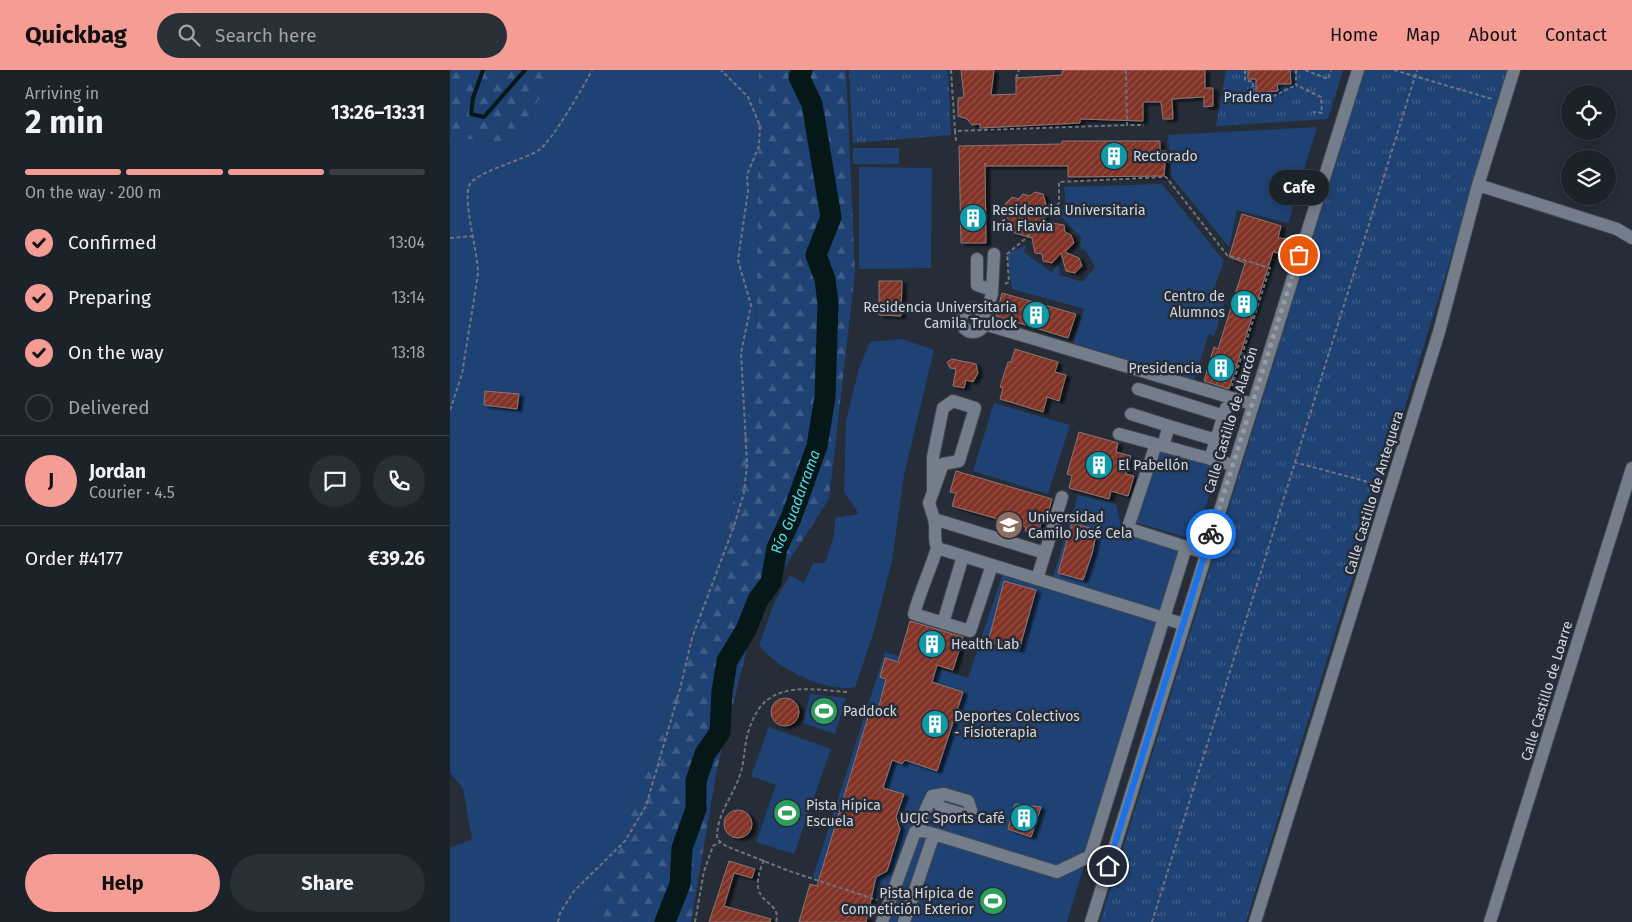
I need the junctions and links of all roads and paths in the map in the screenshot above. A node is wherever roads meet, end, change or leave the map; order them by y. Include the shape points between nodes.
1 (592, 70) edge
2 (721, 70) edge
3 (725, 70) edge
4 (951, 70) edge
5 (1018, 70) edge
6 (1126, 70) edge
7 (1245, 70) edge
8 (1296, 70) edge
9 (1305, 70) edge
10 (1331, 70) edge
11 (1358, 70) edge
12 (1394, 70) edge
13 (1416, 70) edge
14 (1514, 70) edge
15 (1415, 76) junction
16 (728, 77) junction
17 (1016, 78) dead end
18 (1296, 85) junction
19 (1504, 102) junction
20 (1313, 112) dead end
21 (1144, 124) dead end
22 (1127, 125) junction
23 (955, 131) junction
24 (956, 141) dead end
25 (1478, 185) junction
26 (474, 236) junction
27 (450, 238) edge
28 (1632, 238) edge
29 (994, 254) dead end
30 (977, 259) dead end
31 (998, 288) junction
32 (1138, 389) dead end
33 (1229, 399) junction
34 (1252, 404) junction
35 (450, 410) edge
36 (1130, 414) dead end
37 (1224, 416) junction
38 (1169, 426) junction
39 (1120, 434) dead end
40 (1216, 440) junction
41 (1159, 445) junction
42 (1210, 459) junction
43 (1294, 462) junction
44 (1233, 465) junction
45 (1632, 468) edge
46 (1391, 488) junction
47 (933, 491) junction
48 (1062, 497) dead end
49 (934, 518) junction
50 (1186, 547) junction
51 (937, 548) junction
52 (1045, 553) junction
53 (1205, 553) junction
54 (963, 556) junction
55 (992, 565) junction
56 (1037, 579) junction
57 (1164, 618) junction
58 (943, 623) junction
59 (1183, 624) junction
60 (847, 692) dead end
61 (932, 796) dead end
62 (928, 832) junction
63 (721, 842) junction
64 (764, 860) junction
65 (889, 904) junction
66 (558, 922) edge
67 (695, 922) edge
68 (776, 922) edge
69 (882, 922) edge
70 (904, 922) edge
71 (1091, 922) edge
72 (1152, 922) edge
73 (1255, 922) edge
74 (1490, 922) edge

1 - 26 path via 542,148 481,174 470,184 468,199
2 - 16 path
3 - 16 path
4 - 23 path
5 - 17 path
6 - 22 path
7 - 18 path via 1245,80 1253,82 1253,96 1274,96
8 - 18 path
9 - 10 path via 1328,79
11 - 34 street, Calle Castillo de Alarcón
12 - 15 path
13 - 15 path
14 - 19 street, Calle Castillo de Antequera
15 - 19 path
15 - 43 path
16 - 66 path via 748,97 760,126 759,146 747,175 748,191 738,260 751,305 741,353 747,463 744,492 692,638 646,806 625,841 574,891
18 - 20 path via 1322,97 1322,113
19 - 25 street, Calle Castillo de Antequera
21 - 22 path
22 - 23 path
23 - 24 path
25 - 28 street via 1617,229
25 - 46 street, Calle Castillo de Antequera via 1439,332
26 - 27 path
26 - 35 path via 478,261 477,288 460,387
29 - 31 street
30 - 31 street via 977,285
31 - 33 street via 984,324
31 - 33 path via 1009,282 1008,254 1060,203 1059,182 1166,178 1226,255 1270,268
32 - 37 street
33 - 34 street
33 - 37 street
34 - 44 street, Calle Castillo de Alarcón
36 - 38 street
37 - 40 street
38 - 40 street
38 - 41 street
39 - 41 street
40 - 42 street
41 - 42 street
41 - 50 street via 1129,524 1130,529
42 - 44 street
43 - 46 path
43 - 72 path
44 - 53 street, Calle Castillo de Alarcón
45 - 74 street, Calle Castillo de Loarre
46 - 73 street, Calle Castillo de Antequera
47 - 47 street via 943,464 958,461 975,408 954,401 943,408 933,457
47 - 49 street via 929,503
48 - 52 street
49 - 51 street via 937,527 933,538
49 - 52 street
50 - 53 street
50 - 57 street
51 - 54 street
51 - 58 street via 914,614
52 - 56 street
53 - 59 street, Calle Castillo de Alarcón
54 - 55 street
54 - 58 street
55 - 56 street
55 - 58 street via 970,631
56 - 57 street
57 - 59 street
57 - 62 street via 1090,856 1057,872
59 - 71 street, Calle Castillo de Alarcón
60 - 63 path via 808,688 768,697 752,719 745,762 717,830 717,838
61 - 62 street via 919,824
62 - 65 street via 916,832
62 - 70 street
63 - 64 path
63 - 67 path via 713,846 704,870
64 - 65 path
64 - 68 path via 756,881 764,901 775,907
65 - 69 street

